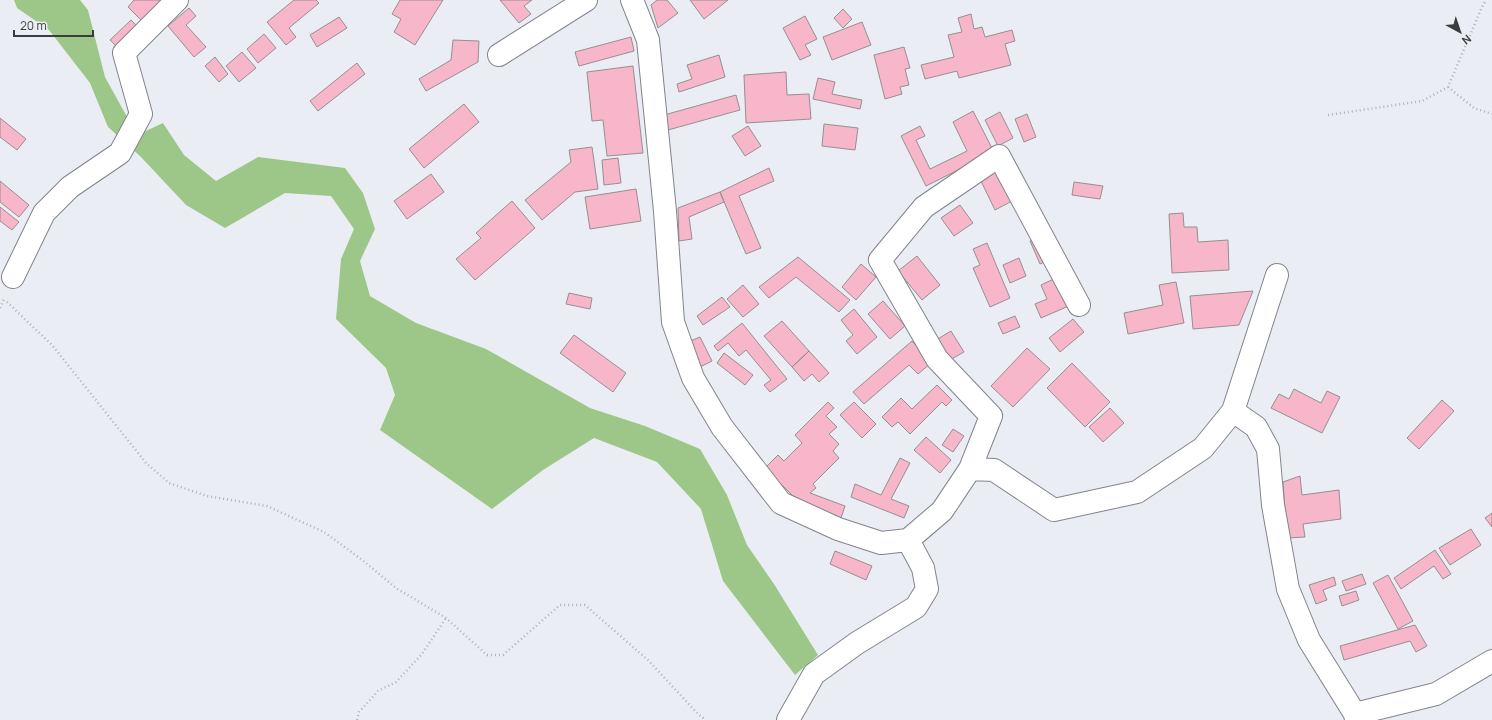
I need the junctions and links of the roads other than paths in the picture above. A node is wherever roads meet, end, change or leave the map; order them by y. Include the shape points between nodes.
1 (177, 0) edge
2 (586, 0) edge
3 (632, 0) edge
4 (499, 55) dead end
5 (1277, 276) dead end
6 (13, 277) dead end
7 (1079, 305) dead end
8 (1233, 411) junction
9 (970, 469) junction
10 (908, 540) junction
11 (1492, 661) edge
12 (1356, 717) edge
13 (788, 720) edge

1 - 6 street via 124,53 141,114 120,153 70,187 44,213
2 - 4 street
3 - 10 street via 648,40 673,322 693,378 722,427 781,503 838,529 881,543
5 - 8 street
7 - 9 street via 999,156 924,207 880,260 936,359 991,416
8 - 9 street via 1203,448 1137,492 1107,499 1054,510 994,470
8 - 12 street via 1256,427 1268,449 1288,589 1309,640
9 - 10 street via 942,511
10 - 13 street via 923,568 927,589 916,608 857,643 814,674
11 - 12 street via 1436,694

